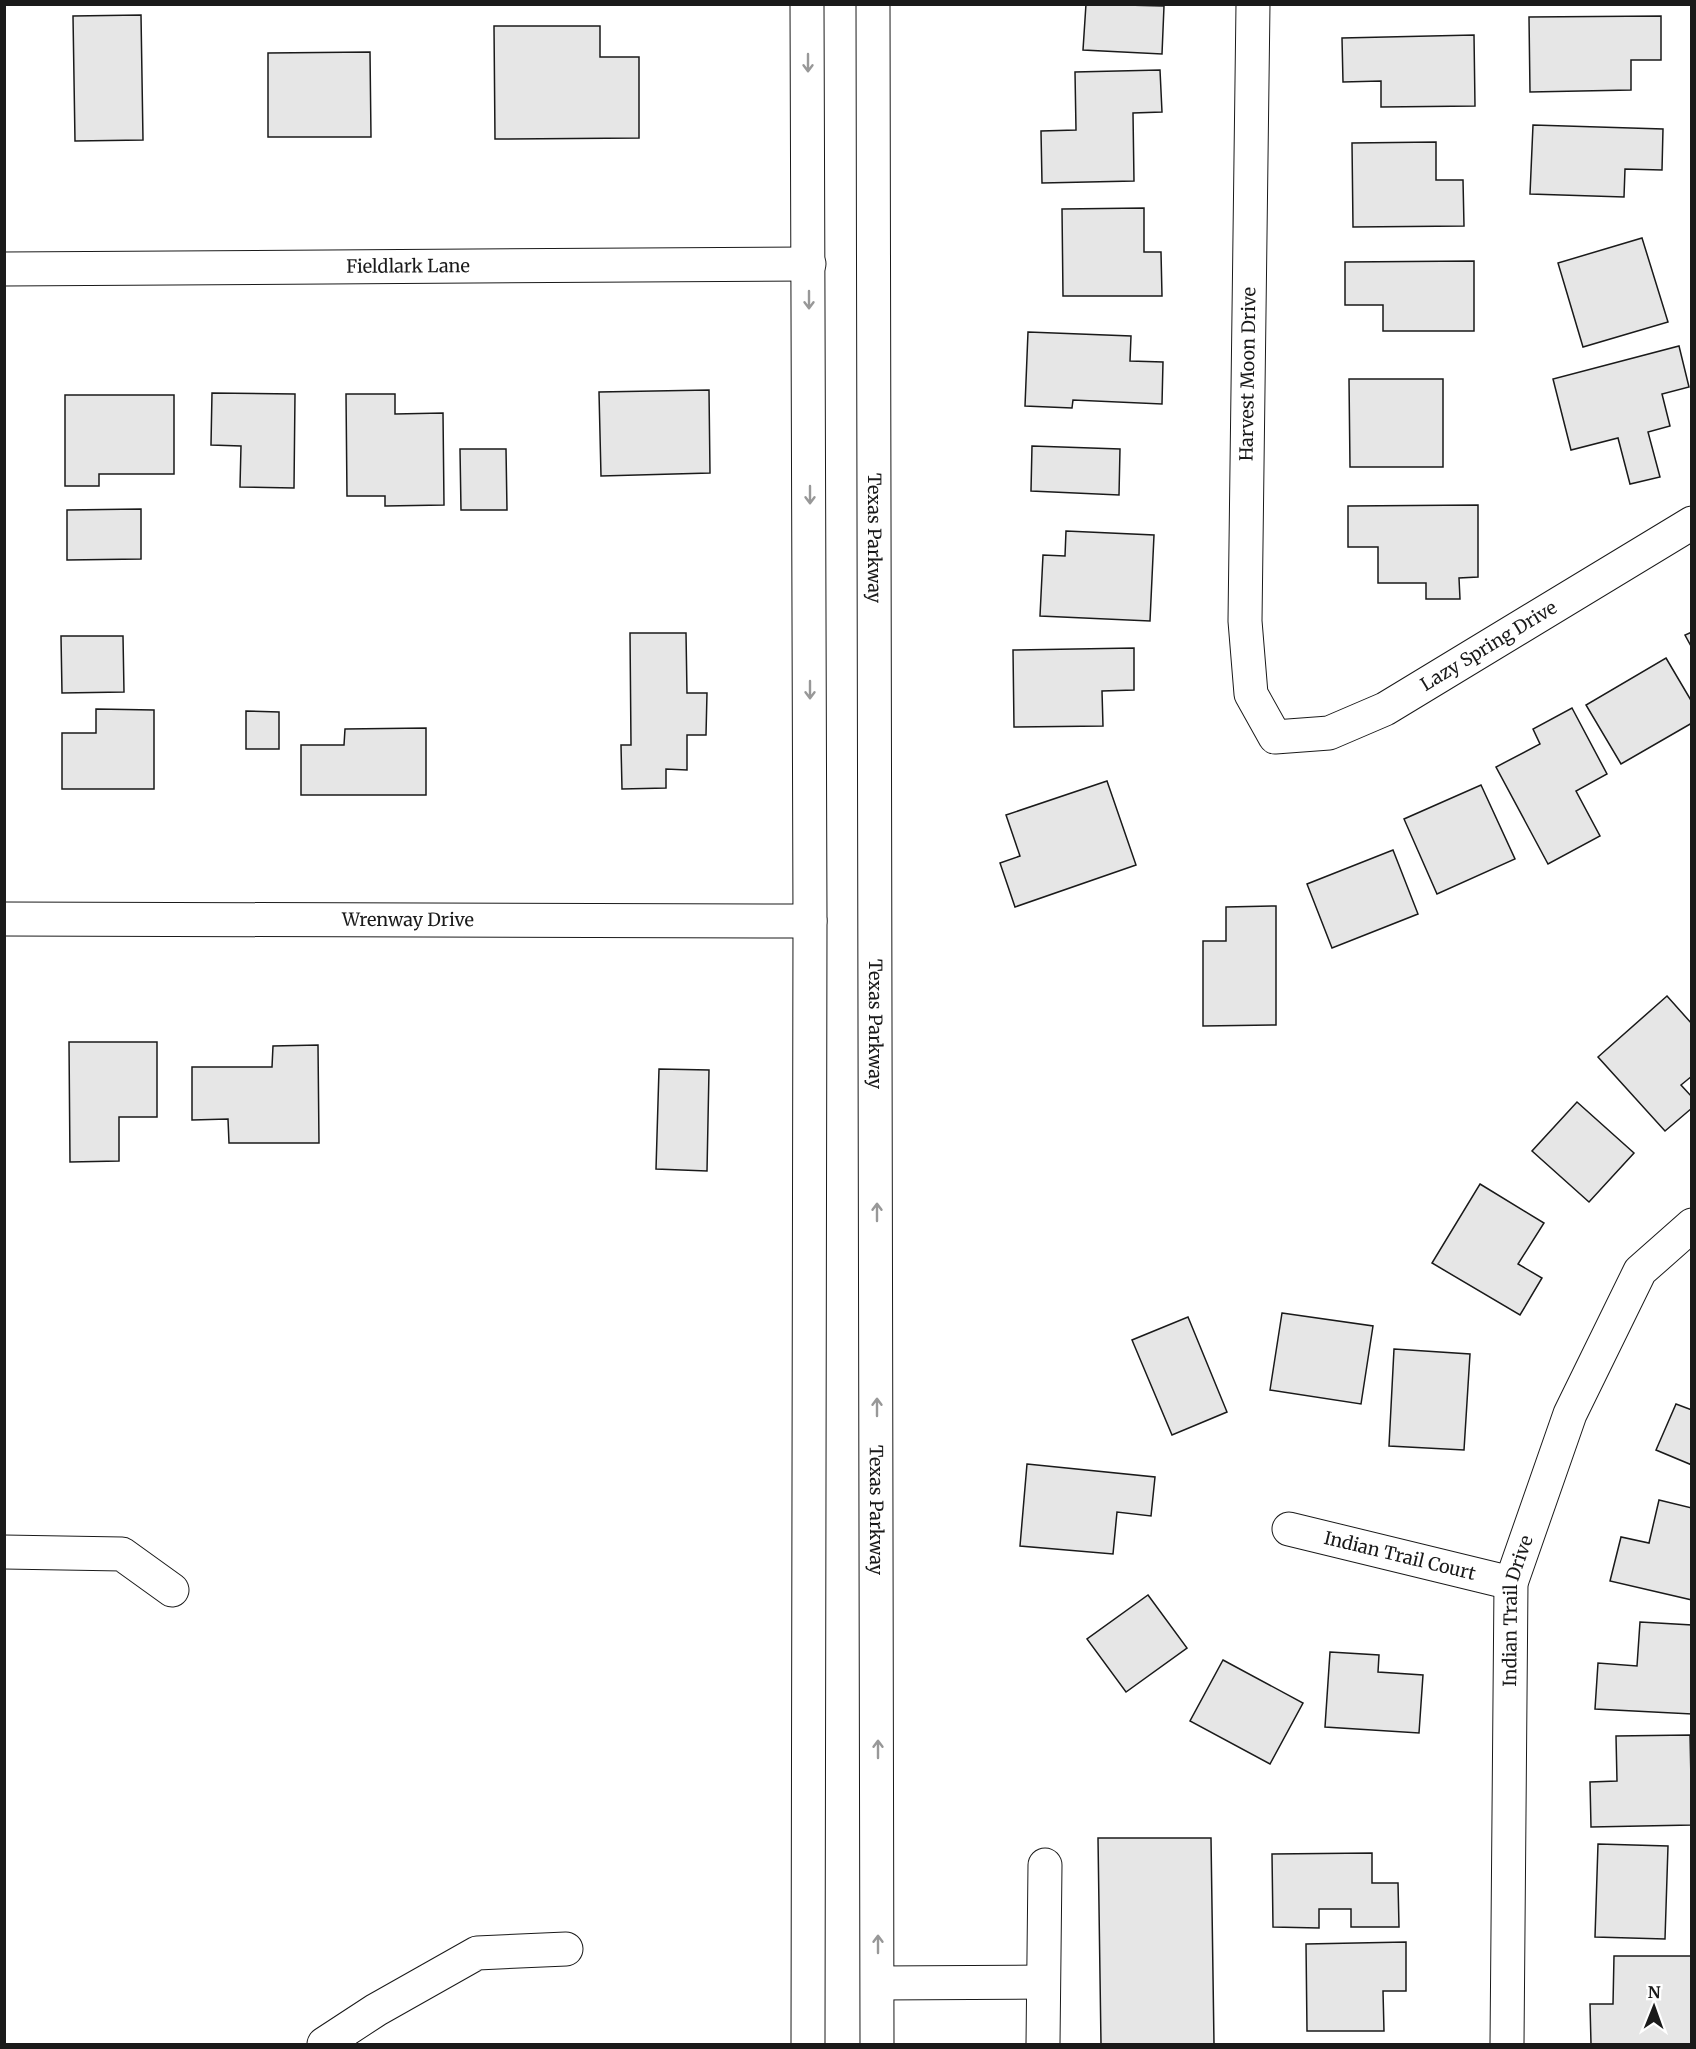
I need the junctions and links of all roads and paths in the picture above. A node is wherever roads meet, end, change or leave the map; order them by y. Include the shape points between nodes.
1 (807, 4) edge
2 (873, 4) edge
3 (1253, 4) edge
4 (809, 264) junction
5 (4, 270) edge
6 (1692, 522) edge
7 (1275, 737) joint
8 (4, 919) edge
9 (810, 921) junction
10 (1692, 1225) edge
11 (1289, 1529) dead end
12 (4, 1552) edge
13 (1511, 1583) junction
14 (172, 1590) dead end
15 (1045, 1865) dead end
16 (566, 1949) dead end
17 (1043, 1982) junction
18 (878, 1983) junction
19 (324, 2044) edge
20 (808, 2044) edge
21 (877, 2044) edge
22 (1043, 2044) edge
23 (1507, 2044) edge

1 -> 4 street
18 -> 2 street, Texas Parkway
3 - 7 street, Harvest Moon Drive via 1245,621 1251,694
4 - 5 street, Fieldlark Lane
4 -> 9 street
6 - 7 street, Lazy Spring Drive via 1385,709 1329,733
8 - 9 street, Wrenway Drive
9 - 20 street
10 - 13 street, Indian Trail Drive via 1640,1271 1570,1414
11 - 13 street, Indian Trail Court
12 - 14 street via 122,1554
13 - 23 street, Indian Trail Drive
15 - 17 street
16 - 19 street via 477,1953
17 - 18 street
17 - 22 street
18 - 21 street, Texas Parkway

